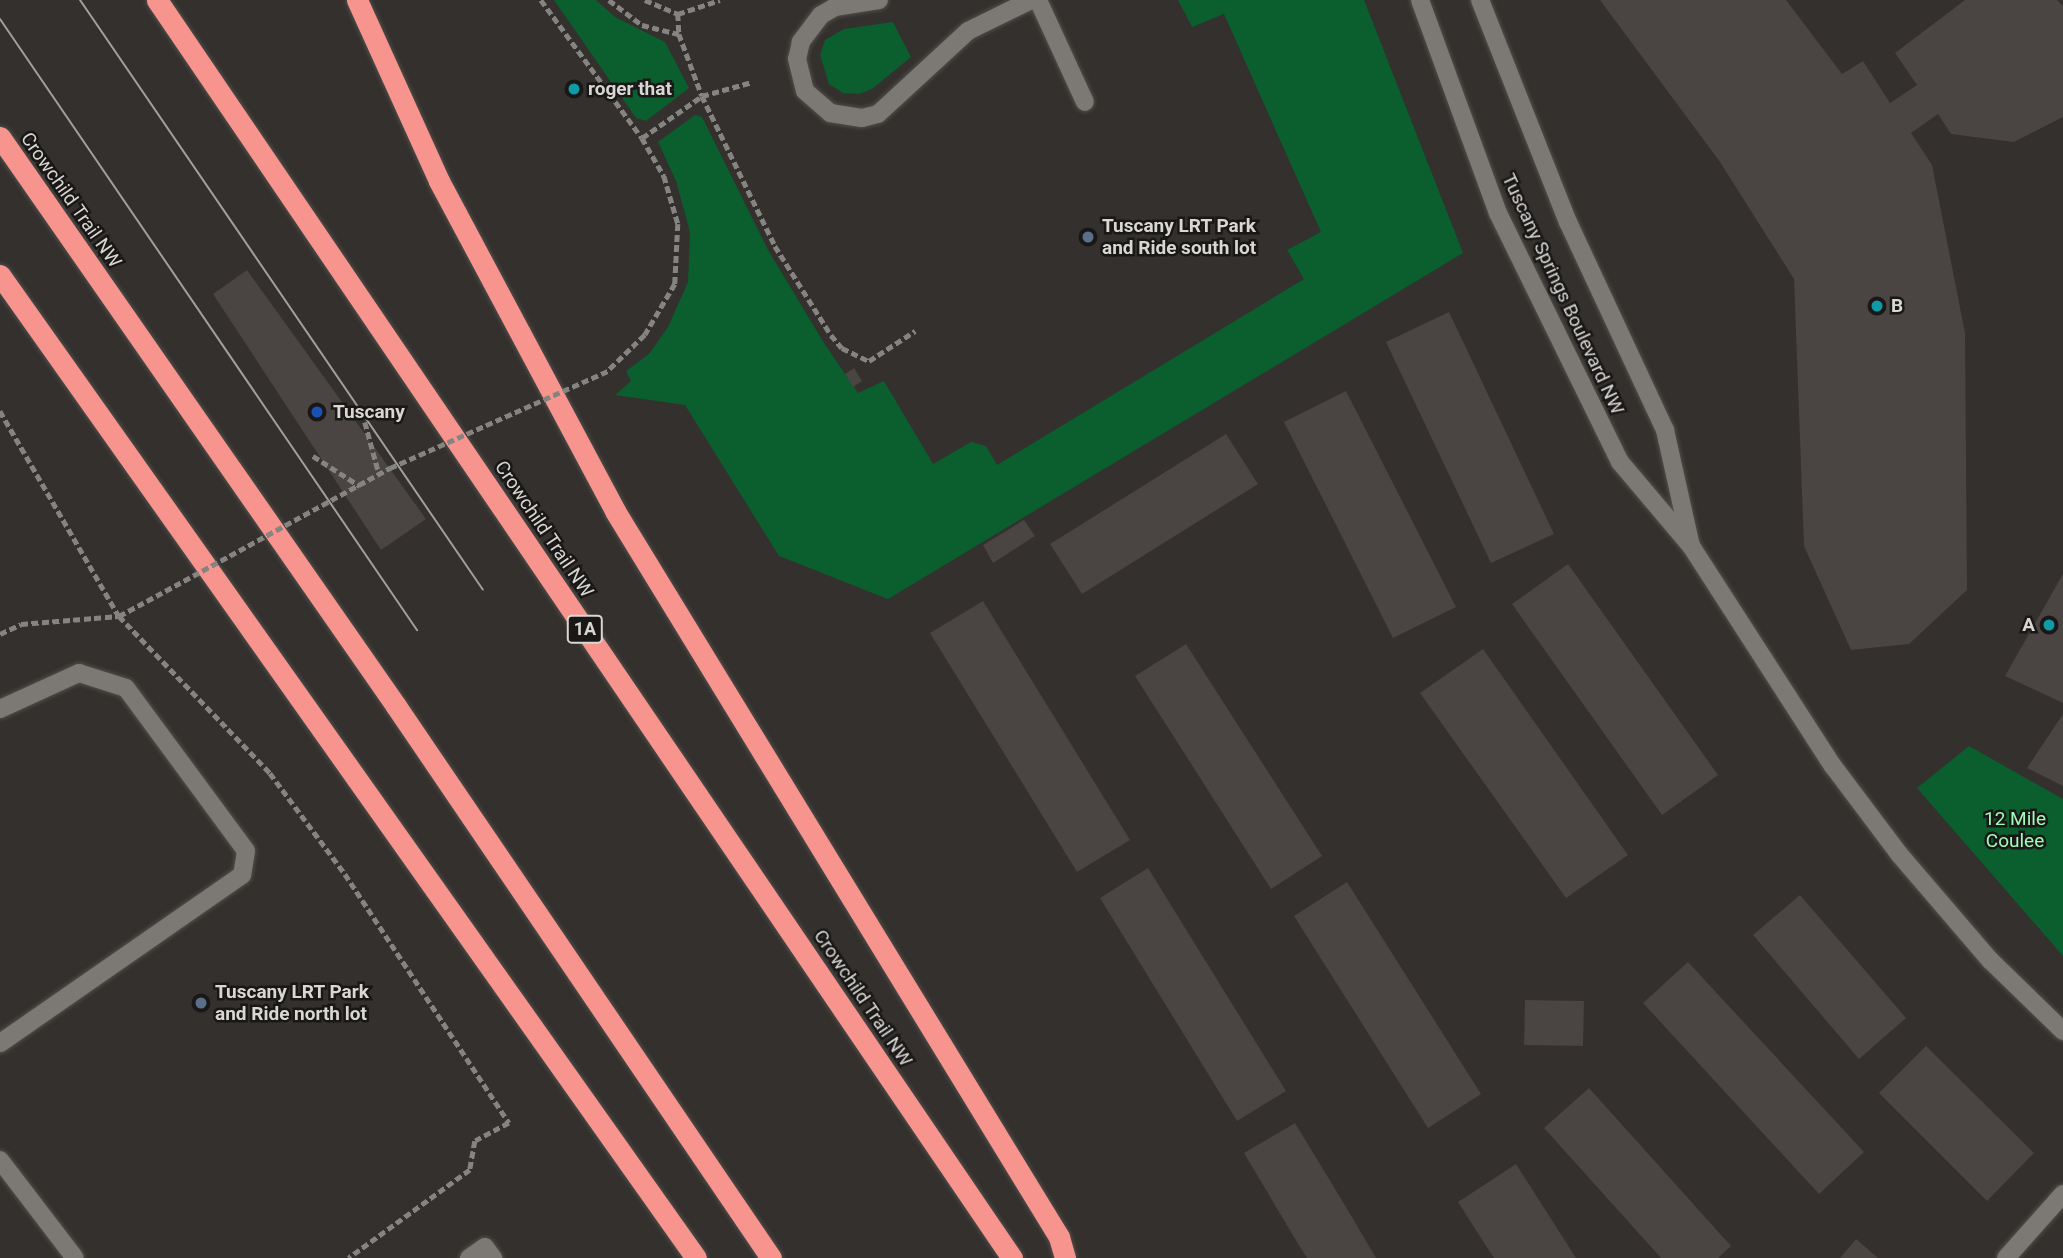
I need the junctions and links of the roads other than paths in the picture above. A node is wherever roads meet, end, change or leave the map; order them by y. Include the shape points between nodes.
1 (157, 0) edge
2 (357, 0) edge
3 (878, 0) edge
4 (1031, 0) edge
5 (1038, 0) edge
6 (1420, 0) edge
7 (1479, 0) edge
8 (1085, 102) dead end
9 (0, 137) edge
10 (0, 275) edge
11 (1691, 546) junction
12 (0, 709) edge
13 (2063, 1031) edge
14 (0, 1044) edge
15 (0, 1160) edge
16 (2063, 1194) edge
17 (75, 1258) edge
18 (469, 1258) edge
19 (493, 1258) edge
20 (695, 1258) edge
21 (771, 1258) edge
22 (1012, 1258) edge
23 (1065, 1258) edge
24 (2006, 1258) edge

1 - 22 highway, Crowchild Trail NW / 1A
2 - 23 highway via 439,181 615,511 1059,1237
3 - 4 street via 835,7 821,15 801,42 797,59 805,91 830,113 862,118 878,114 968,31
5 - 8 street
6 - 11 street, Tuscany Springs Boulevard NW via 1498,214 1560,345 1620,462
7 - 11 street, Tuscany Springs Boulevard NW via 1568,222 1665,430
9 - 21 highway, Crowchild Trail NW via 396,706
10 - 20 highway
11 - 13 street, Tuscany Springs Boulevard NW via 1833,766 1899,854 1990,960
12 - 14 street via 79,673 126,688 246,851 242,875
15 - 17 street
16 - 24 street
18 - 19 street via 485,1247

